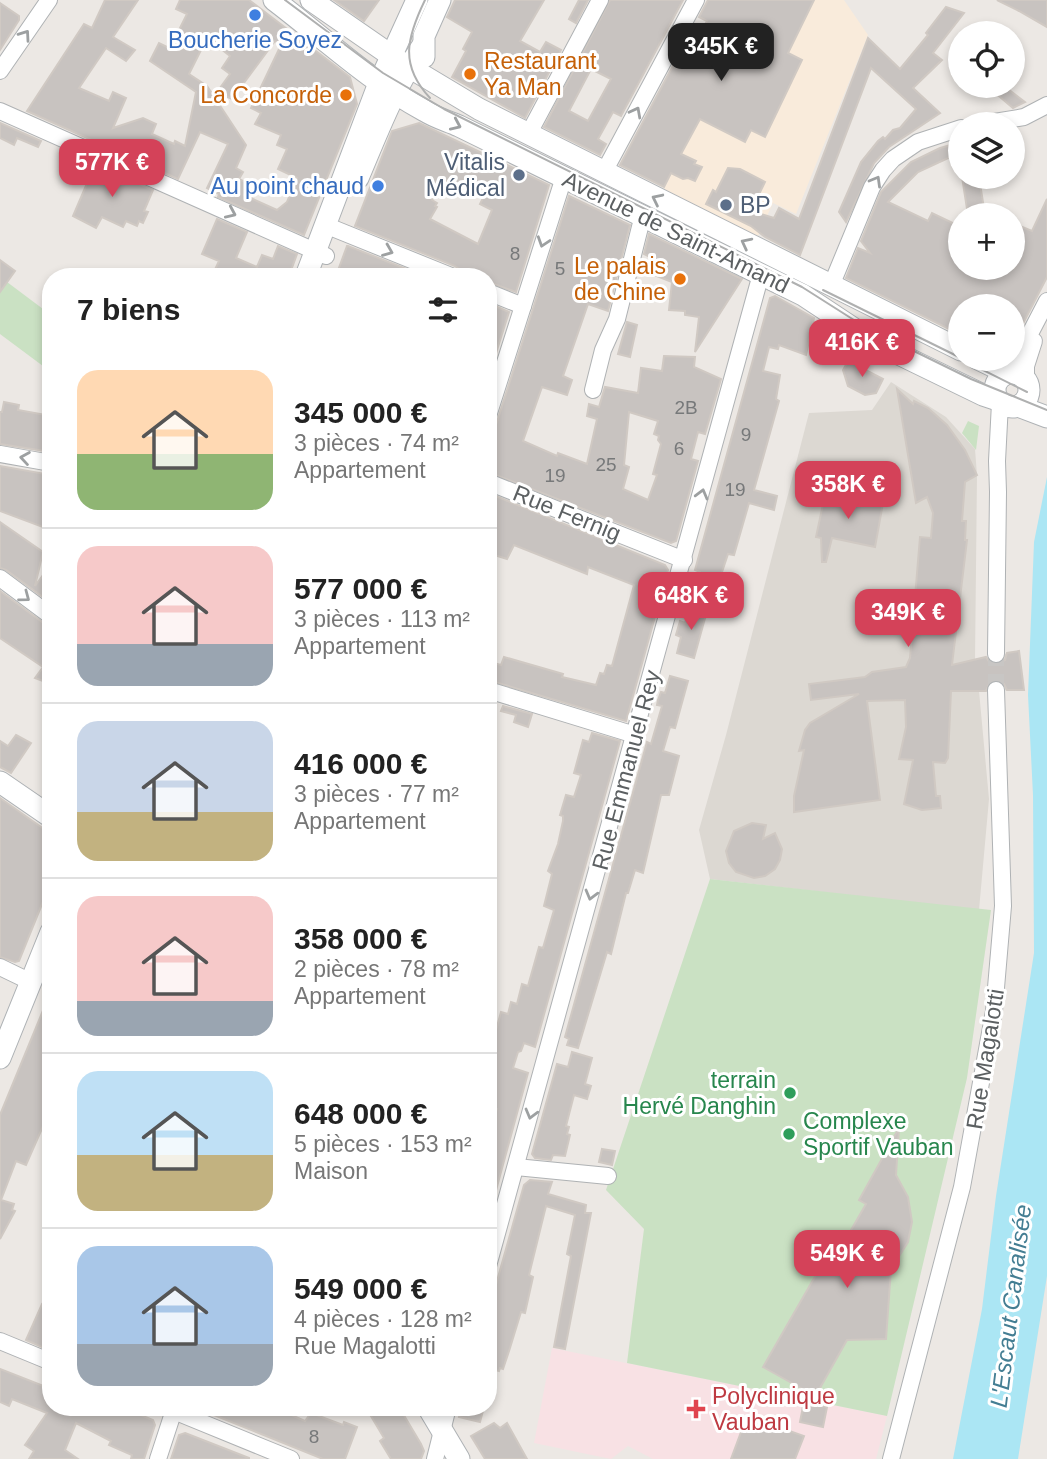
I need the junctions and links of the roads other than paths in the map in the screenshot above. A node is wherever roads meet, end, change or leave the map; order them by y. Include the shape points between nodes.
1 (49, 0) edge
2 (274, 0) edge
3 (311, 0) edge
4 (417, 0) edge
5 (440, 0) edge
6 (600, 0) edge
7 (695, 0) edge
8 (403, 27) junction
9 (364, 36) junction
10 (423, 45) junction
11 (400, 61) junction
12 (0, 71) edge
13 (441, 86) junction
14 (387, 88) junction
15 (1047, 105) edge
16 (6, 114) edge
17 (1025, 116) edge
18 (948, 132) edge
19 (528, 135) junction
20 (604, 173) junction
21 (564, 177) junction
22 (643, 215) junction
23 (331, 228) junction
24 (321, 253) junction
25 (311, 268) edge
26 (319, 268) edge
27 (431, 268) edge
28 (761, 274) junction
29 (831, 286) junction
30 (497, 296) edge
31 (1045, 304) edge
32 (523, 306) junction
33 (948, 344) edge
34 (993, 371) edge
35 (497, 387) edge
36 (593, 390) dead end
37 (1022, 394) edge
38 (0, 454) edge
39 (42, 461) edge
40 (497, 486) edge
41 (684, 560) junction
42 (0, 578) edge
43 (42, 609) edge
44 (996, 654) tunnel mouth
45 (996, 690) tunnel mouth
46 (497, 693) edge
47 (635, 735) junction
48 (0, 782) edge
49 (42, 811) edge
50 (42, 954) edge
51 (0, 967) edge
52 (31, 982) junction
53 (0, 1058) edge
54 (516, 1167) junction
55 (608, 1176) dead end
56 (497, 1234) edge
57 (0, 1341) edge
58 (42, 1358) edge
59 (168, 1416) edge
60 (189, 1416) edge
61 (433, 1416) edge
62 (446, 1416) edge
63 (442, 1431) junction
64 (158, 1459) edge
65 (291, 1459) edge
66 (435, 1459) edge
67 (459, 1459) edge
68 (891, 1459) edge

12 -> 1 street
2 - 14 main road, Avenue de Saint-Amand
3 - 9 main road, Avenue de Saint-Amand
4 - 8 main road
5 - 10 main road
6 - 19 street
20 -> 7 street
8 - 9 main road via 385,36
8 - 11 main road
9 - 11 main road, Avenue de Saint-Amand
10 - 11 main road
10 - 13 main road via 429,69
11 - 13 main road, Avenue de Saint-Amand
11 - 14 main road
13 - 19 main road, Avenue de Saint-Amand
14 -> 21 main road, Avenue de Saint-Amand via 431,115
14 - 23 main road
15 - 17 street
16 -> 24 street
29 -> 18 street via 883,170 918,142
19 - 20 main road, Avenue de Saint-Amand
29 -> 20 main road, Avenue de Saint-Amand
21 - 22 main road, Avenue de Saint-Amand
21 -> 32 street
22 - 28 main road, Avenue de Saint-Amand
22 - 36 street via 617,319
23 - 24 main road
23 -> 27 street
24 - 25 main road
24 - 26 main road
28 - 37 main road, Avenue de Saint-Amand via 810,299 874,342 983,395
41 -> 28 street, Rue Emmanuel Rey
29 - 33 main road, Avenue de Saint-Amand
30 - 32 street
31 - 37 street via 1026,364
32 - 35 street
34 - 37 main road
37 - 44 street via 997,461
39 -> 38 street
40 - 41 street, Rue Fernig
41 - 47 street, Rue Emmanuel Rey
42 -> 43 street
45 - 68 street, Rue Magalotti via 1003,893 996,994 962,1187
46 - 47 street
47 -> 54 street, Rue Emmanuel Rey
48 - 49 main road
50 - 52 main road
51 - 52 street
52 - 53 main road
54 - 55 street
54 - 56 street, Rue Emmanuel Rey
57 - 58 street
59 - 64 street
60 - 65 street
61 - 63 main road
62 - 63 street
63 - 66 street
63 - 67 main road

